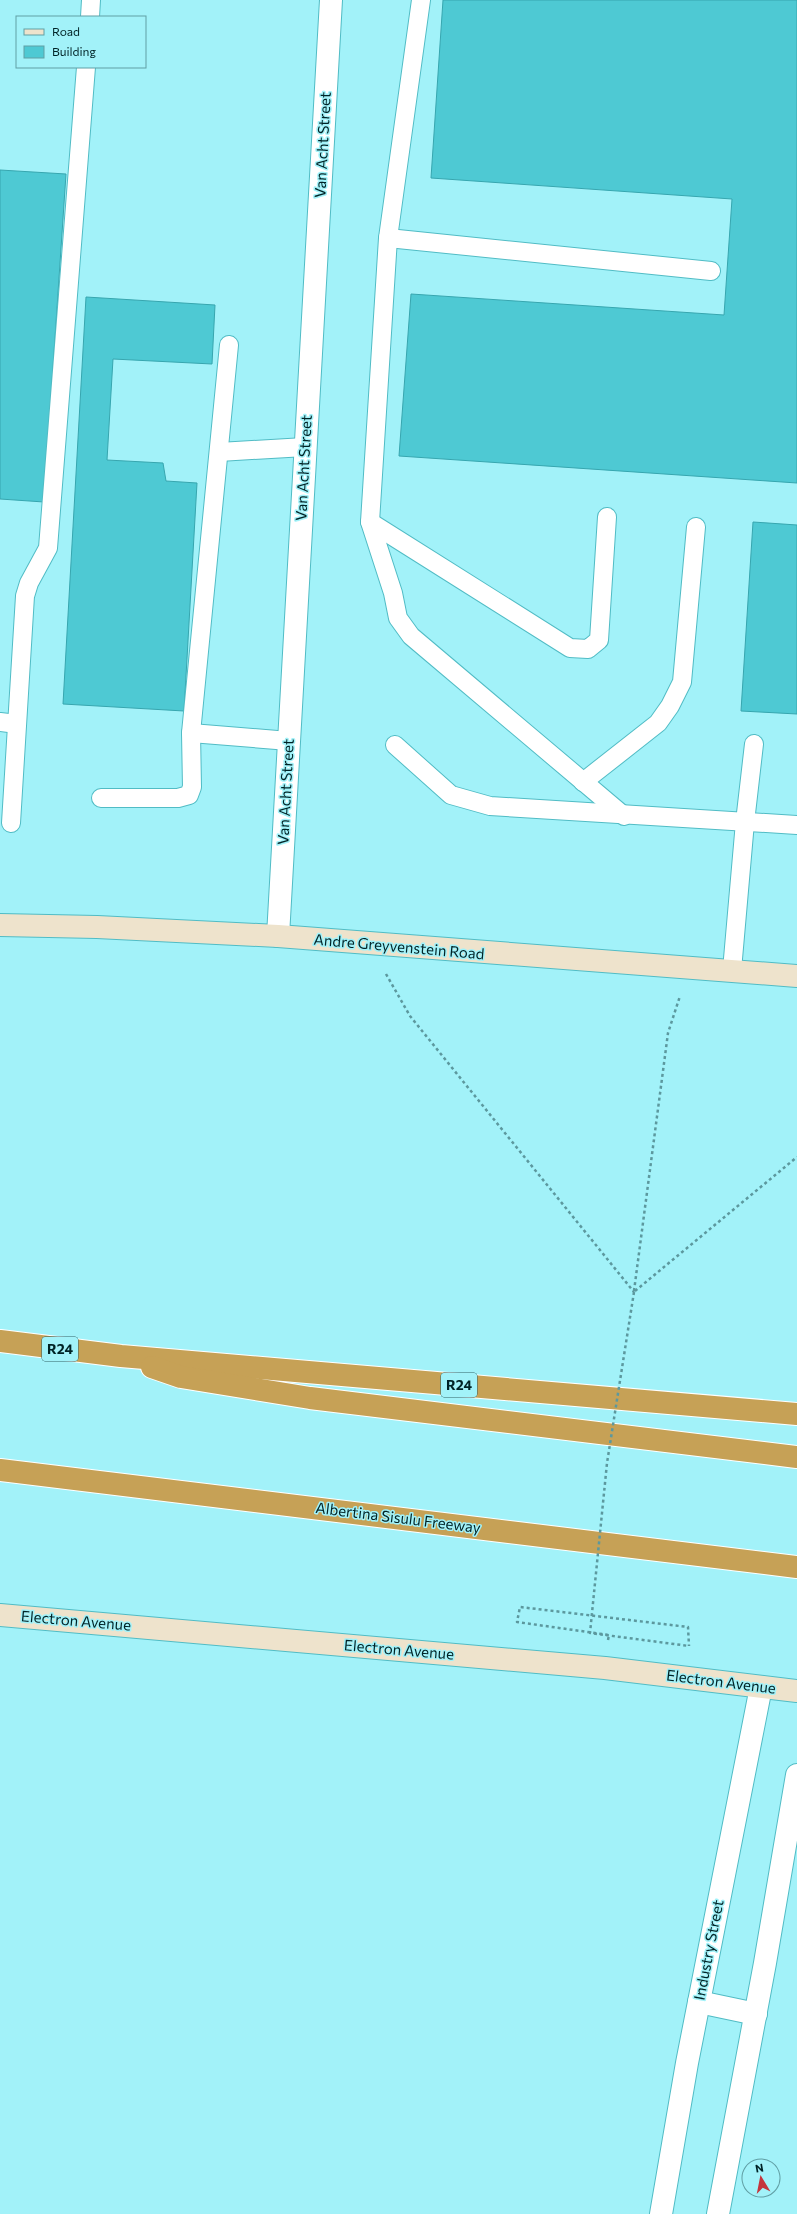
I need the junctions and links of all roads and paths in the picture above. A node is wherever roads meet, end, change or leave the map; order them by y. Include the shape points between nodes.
1 (91, 0) edge
2 (331, 0) edge
3 (421, 0) edge
4 (90, 16) edge
5 (86, 68) edge
6 (388, 238) junction
7 (711, 271) dead end
8 (229, 345) dead end
9 (306, 447) junction
10 (219, 452) junction
11 (607, 517) dead end
12 (370, 522) junction
13 (696, 527) dead end
14 (8, 723) edge
15 (191, 733) junction
16 (289, 741) junction
17 (754, 744) dead end
18 (395, 745) dead end
19 (584, 782) junction
20 (101, 798) dead end
21 (624, 816) junction
22 (745, 822) junction
23 (11, 823) dead end
24 (797, 825) edge
25 (0, 925) edge
26 (278, 936) junction
27 (370, 945) junction
28 (688, 969) junction
29 (732, 970) junction
30 (797, 976) edge
31 (797, 1157) edge
32 (634, 1292) junction
33 (0, 1341) edge
34 (121, 1356) junction
35 (797, 1414) edge
36 (797, 1457) edge
37 (0, 1470) edge
38 (797, 1567) edge
39 (0, 1615) edge
40 (605, 1668) junction
41 (761, 1687) junction
42 (797, 1691) edge
43 (797, 1775) edge
44 (699, 2002) junction
45 (756, 2014) junction
46 (661, 2214) edge
47 (718, 2214) edge

1 - 4 lane
2 - 9 street, Van Acht Street
3 - 6 lane
5 - 14 lane via 48,548 29,583 25,596
6 - 7 lane
6 - 12 lane
8 - 10 lane
9 - 10 lane
9 - 16 street, Van Acht Street
10 - 15 lane
11 - 12 lane via 599,640 588,649 570,648
12 - 19 lane via 393,593 398,618 411,636
13 - 19 lane via 682,682 658,723
14 - 23 lane
15 - 16 lane
15 - 20 lane via 192,787 189,795 178,798
16 - 26 street, Van Acht Street
17 - 22 lane
18 - 21 lane via 451,795 467,801 490,806
19 - 21 lane
21 - 22 lane
22 - 24 lane
22 - 29 lane
25 - 26 main road, Andre Greyvenstein Road
26 - 27 main road, Andre Greyvenstein Road
27 - 28 main road, Andre Greyvenstein Road
27 - 32 path via 410,1016
28 - 29 main road, Andre Greyvenstein Road
28 - 32 path via 668,1033
29 - 30 main road, Andre Greyvenstein Road
31 - 32 path
32 - 40 path, bridge via 607,1463 590,1633 689,1646 688,1627 520,1607 517,1622 609,1635
33 - 34 highway, R24
34 - 35 highway, R24
34 - 36 highway via 181,1377 310,1398
37 - 38 highway, Albertina Sisulu Freeway
39 - 40 main road, Electron Avenue
40 - 41 main road, Electron Avenue
41 - 42 main road, Electron Avenue
41 - 44 street, Industry Street
43 - 45 street
44 - 45 street
44 - 46 street, Industry Street
45 - 47 street

